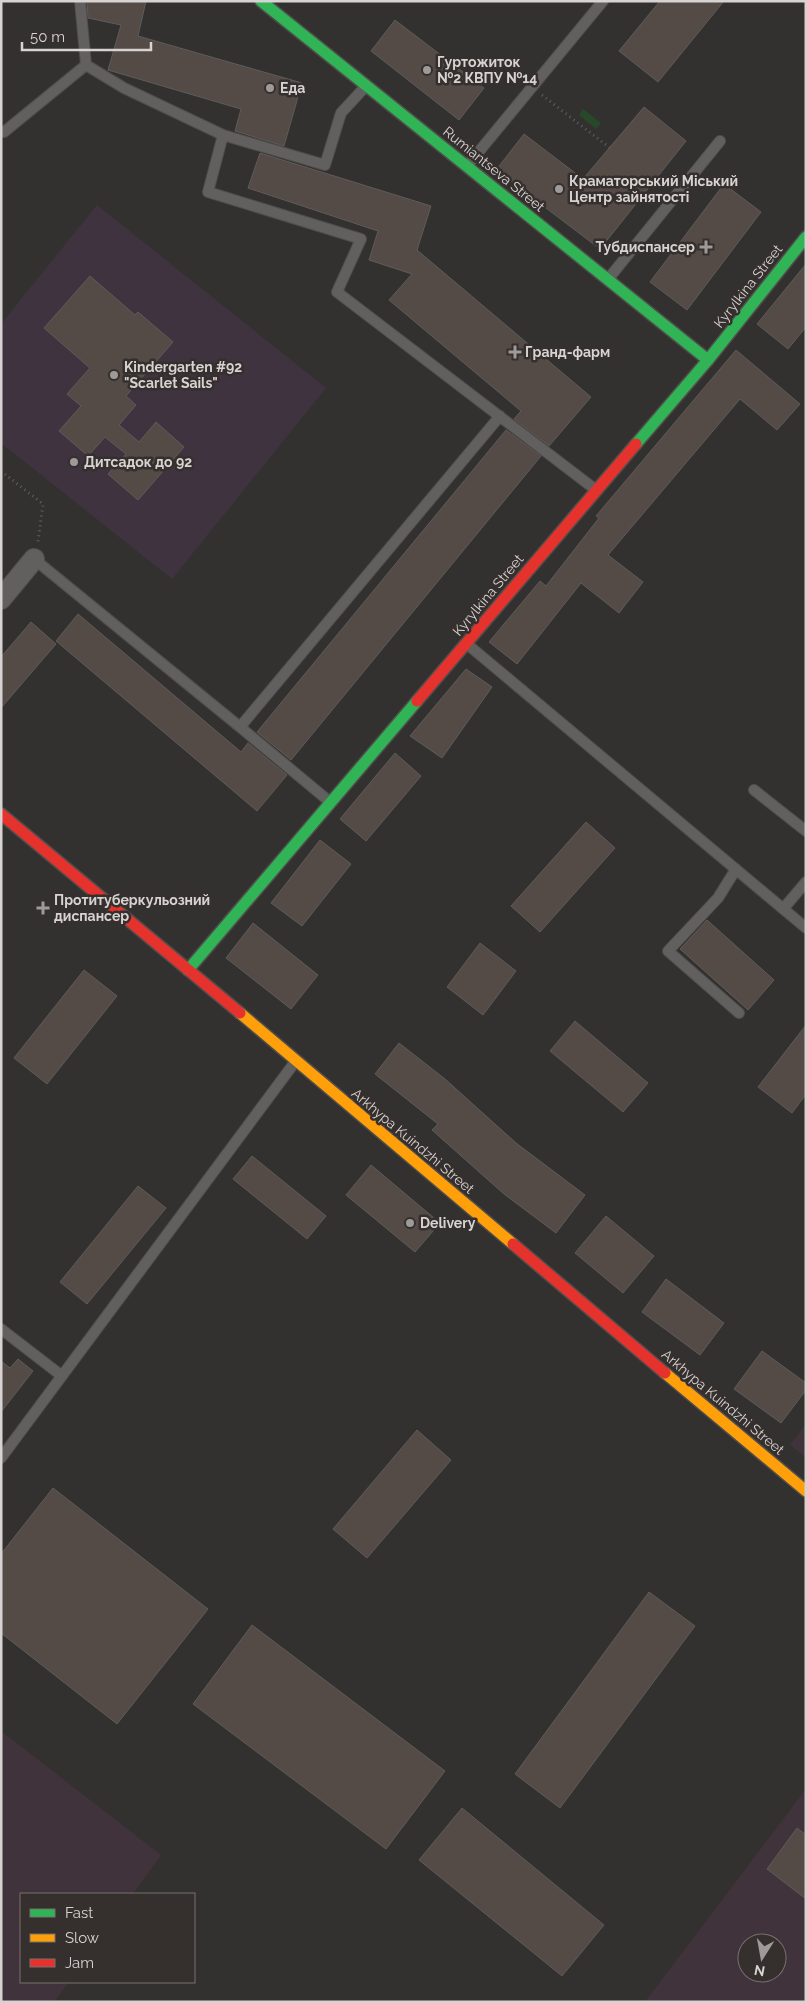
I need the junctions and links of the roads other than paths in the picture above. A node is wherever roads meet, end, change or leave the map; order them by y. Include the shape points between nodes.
1 (80, 1) edge
2 (261, 1) edge
3 (602, 1) edge
4 (86, 65) junction
5 (366, 86) junction
6 (2, 133) edge
7 (223, 135) junction
8 (720, 141) dead end
9 (466, 166) junction
10 (806, 237) edge
11 (608, 280) junction
12 (708, 360) junction
13 (500, 416) junction
14 (597, 491) junction
15 (34, 559) joint
16 (1, 599) edge
17 (466, 643) junction
18 (240, 727) junction
19 (754, 790) dead end
20 (331, 802) junction
21 (1, 814) edge
22 (806, 831) edge
23 (736, 869) junction
24 (806, 882) edge
25 (783, 909) junction
26 (806, 928) edge
27 (188, 970) junction
28 (739, 1013) dead end
29 (295, 1062) junction
30 (1, 1329) edge
31 (62, 1376) junction
32 (1, 1458) edge
33 (806, 1491) edge

1 - 4 lane
2 - 5 street, Rumiantseva Street
3 - 9 lane
4 - 6 lane
4 - 7 lane via 124,88
5 - 7 lane via 341,113 325,165
5 - 9 street, Rumiantseva Street
7 - 13 lane via 208,192 361,239 337,292
8 - 11 lane
9 - 11 street, Rumiantseva Street
10 - 12 street, Kyrylkina Street
11 - 12 street, Rumiantseva Street
12 - 14 street, Kyrylkina Street
13 - 14 lane
13 - 18 lane
14 - 17 street, Kyrylkina Street
15 - 16 street
15 - 18 lane
17 - 20 street, Kyrylkina Street
17 - 23 lane
18 - 20 lane
19 - 22 lane
20 - 27 street, Kyrylkina Street
21 - 27 street, Arkhypa Kuindzhi Street
23 - 25 lane
23 - 28 lane via 718,898 668,951
24 - 25 lane
25 - 26 lane
27 - 29 street, Arkhypa Kuindzhi Street
29 - 31 lane
29 - 33 street, Arkhypa Kuindzhi Street
30 - 31 lane
31 - 32 lane

